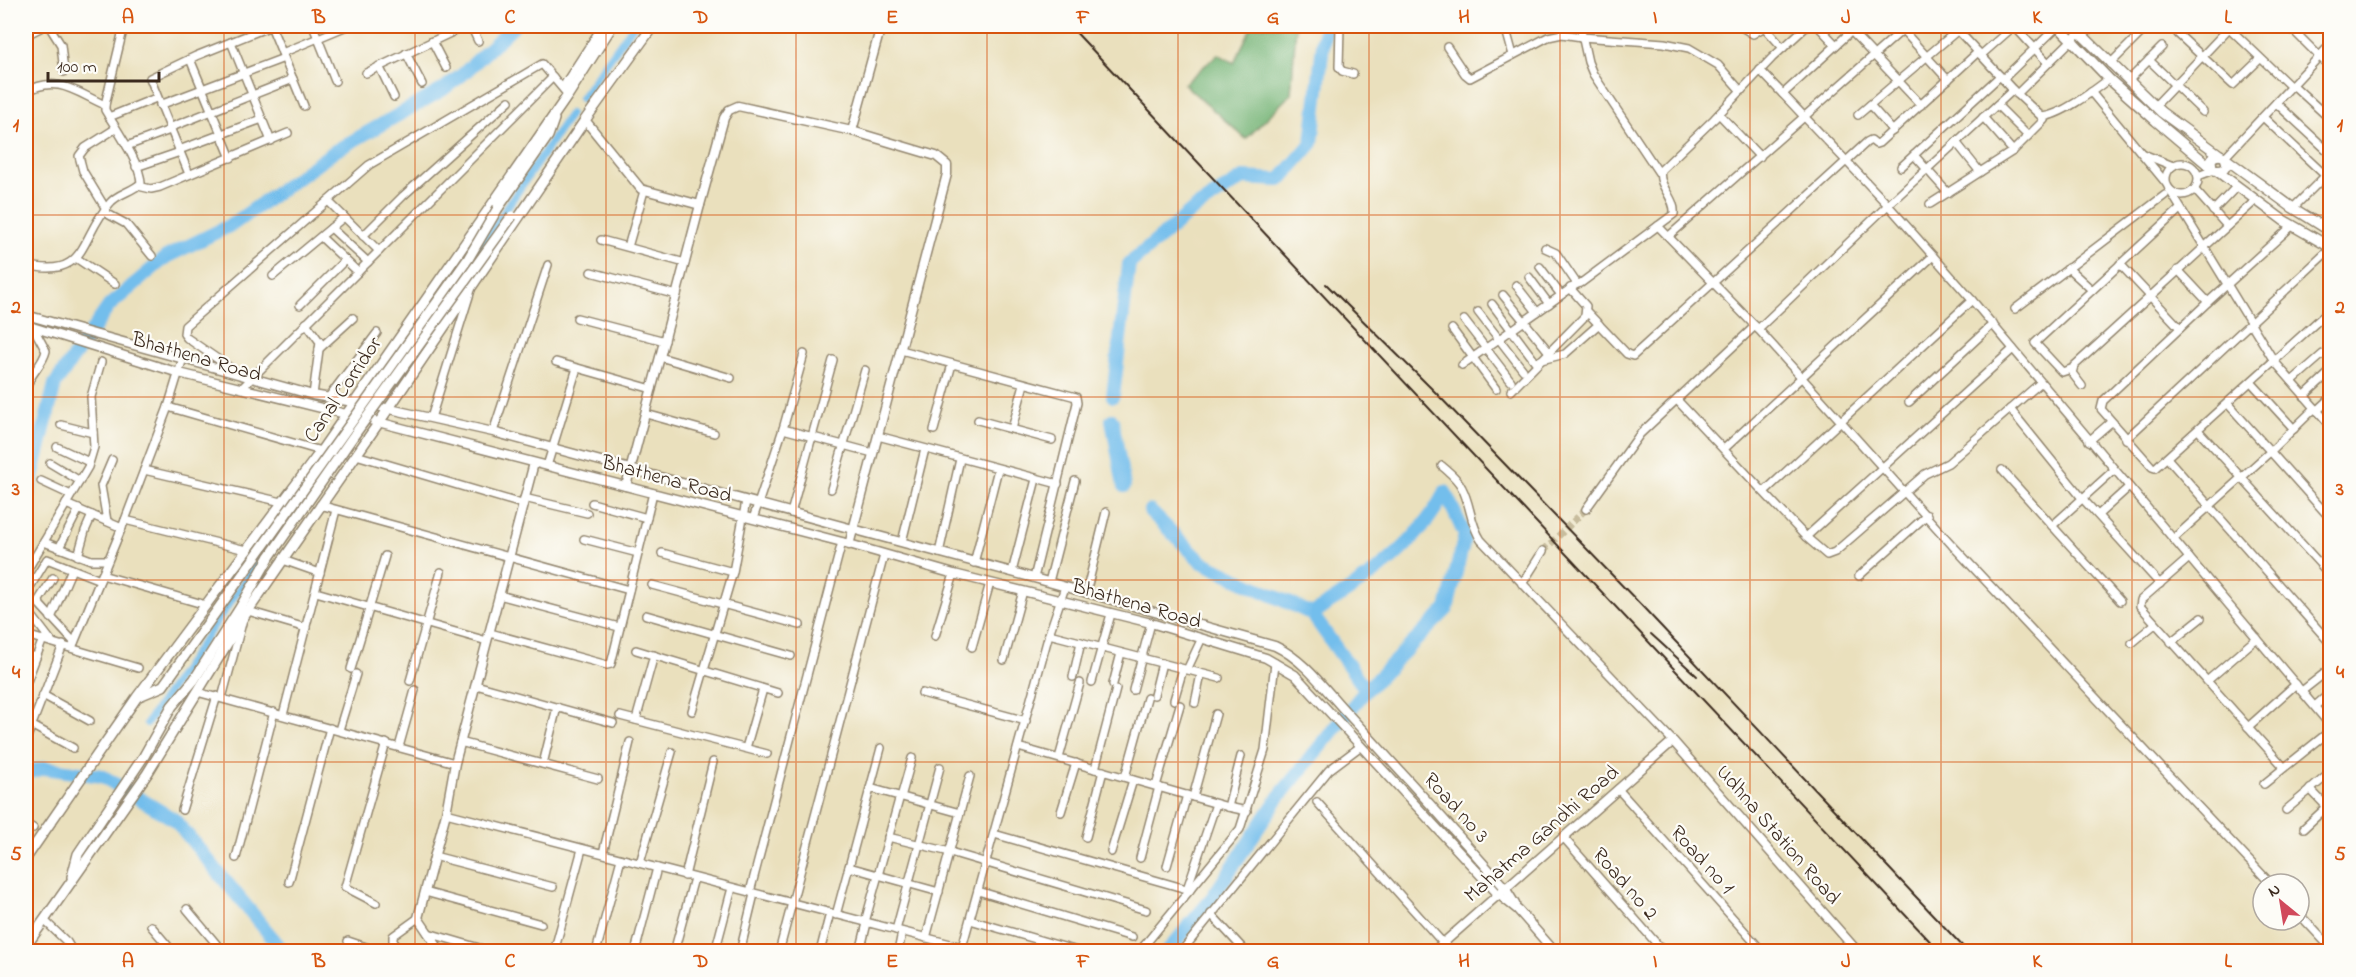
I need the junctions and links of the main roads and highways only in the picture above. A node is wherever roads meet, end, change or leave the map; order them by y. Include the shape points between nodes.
1 (612, 26) edge
2 (653, 26) edge
3 (2058, 26) edge
4 (2080, 28) edge
5 (559, 108) junction
6 (579, 129) junction
7 (2223, 157) junction
8 (2214, 169) junction
9 (2331, 231) edge
10 (2331, 248) edge
11 (137, 697) junction
12 (172, 706) junction
13 (181, 718) junction
14 (26, 858) edge
15 (70, 885) junction
16 (26, 946) edge

1 - 5 main road, Canal Corridor
2 - 6 main road
3 - 8 main road via 2109,79
4 - 7 main road via 2110,64 2155,106
5 - 11 main road, Canal Corridor via 321,451
5 - 11 main road, bridge via 548,136 468,258 163,686
6 - 12 main road, bridge via 562,145 351,438 270,556 194,680
6 - 13 main road via 246,614
7 - 8 main road via 2227,164 2224,169
7 - 9 main road
8 - 10 main road
11 - 14 main road, Canal Corridor
12 - 13 main road
12 - 15 main road via 78,855
13 - 15 main road
15 - 16 main road

